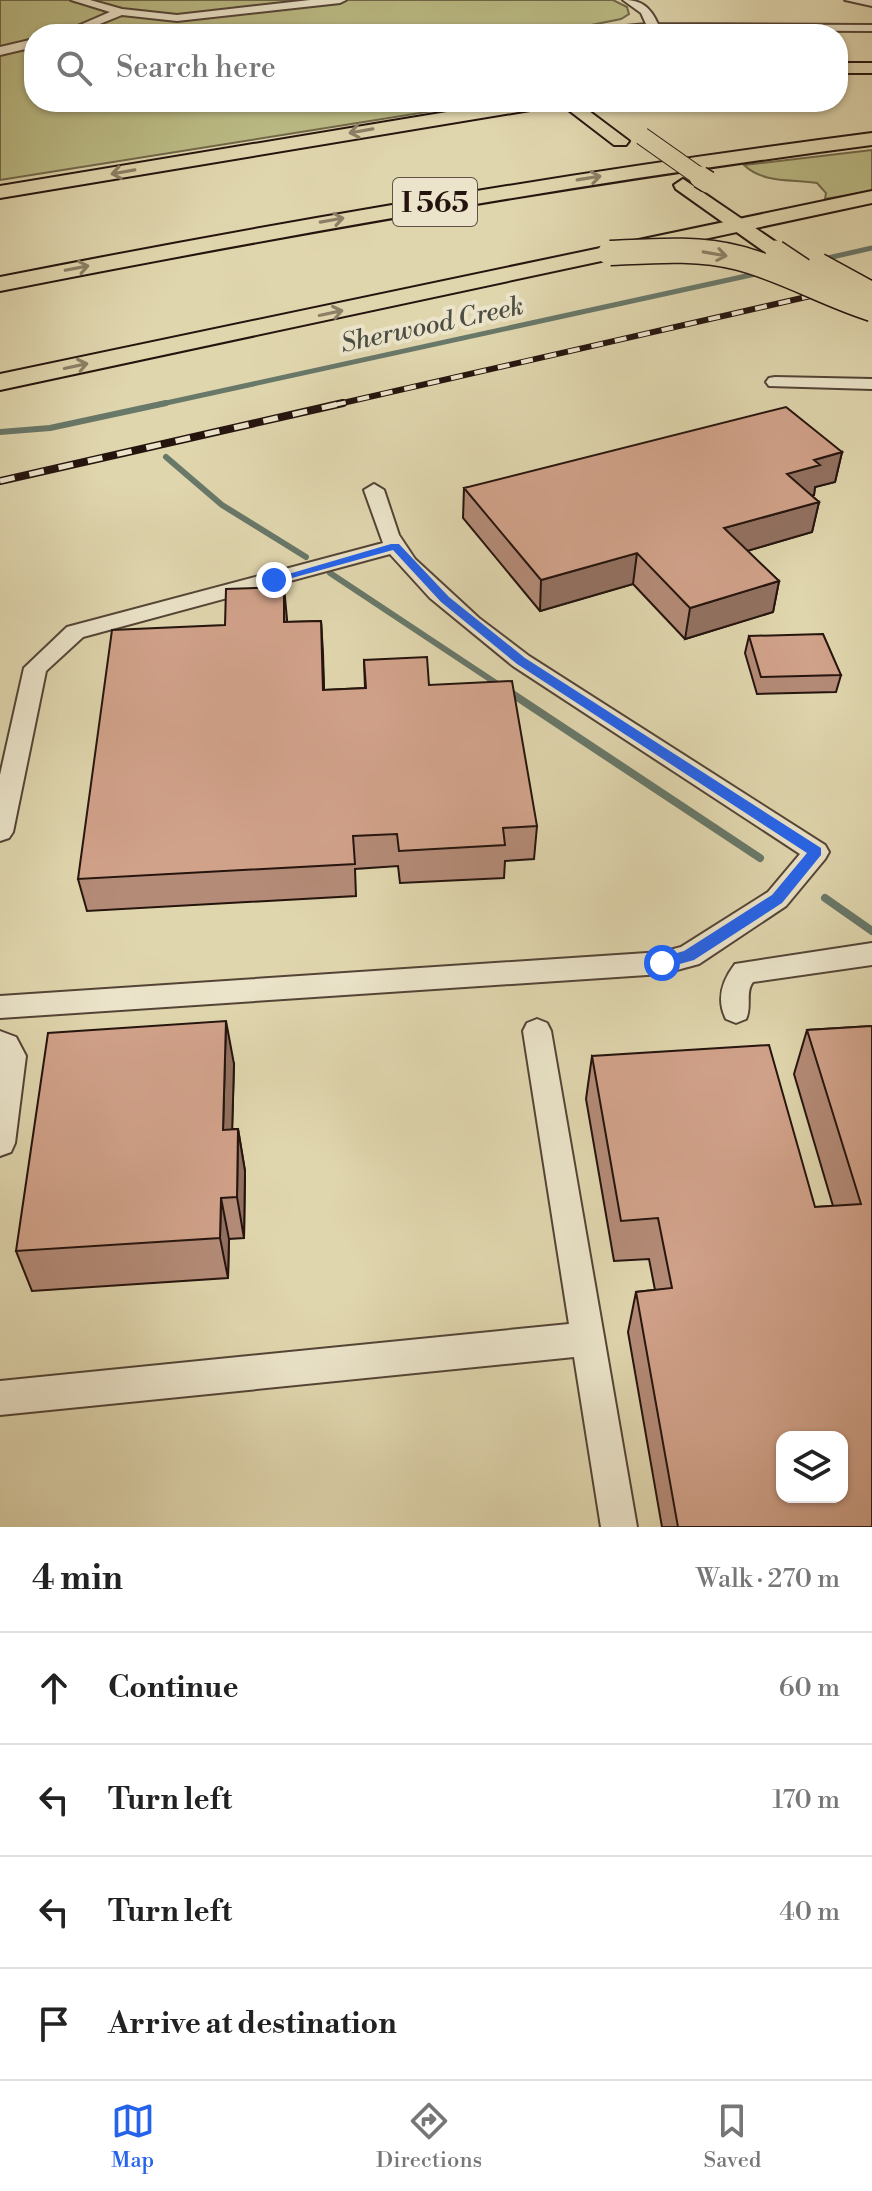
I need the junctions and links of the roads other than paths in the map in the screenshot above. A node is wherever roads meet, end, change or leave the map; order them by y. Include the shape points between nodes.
1 (77, 0) edge
2 (340, 0) edge
3 (629, 0) edge
4 (866, 7) edge
5 (121, 12) junction
6 (90, 24) edge
7 (652, 24) edge
8 (840, 24) edge
9 (848, 28) edge
10 (872, 28) edge
11 (24, 45) edge
12 (0, 51) edge
13 (848, 68) edge
14 (872, 68) edge
15 (481, 112) edge
16 (580, 112) edge
17 (609, 112) edge
18 (872, 120) edge
19 (872, 139) edge
20 (513, 169) dead end
21 (0, 192) edge
22 (872, 197) edge
23 (815, 209) junction
24 (750, 222) junction
25 (785, 249) junction
26 (610, 253) junction
27 (0, 284) edge
28 (866, 301) edge
29 (0, 382) edge
30 (775, 382) dead end
31 (872, 384) edge
32 (374, 490) dead end
33 (395, 546) junction
34 (0, 832) edge
35 (872, 954) edge
36 (0, 1007) edge
37 (736, 1011) dead end
38 (537, 1031) dead end
39 (0, 1043) edge
40 (0, 1143) edge
41 (588, 1339) junction
42 (0, 1398) edge
43 (619, 1527) edge

1 - 5 street
2 - 5 street via 195,17
3 - 7 street via 646,11
4 - 8 street via 853,21
5 - 6 street
9 - 10 street
11 - 12 street
13 - 14 highway
15 -> 21 highway
16 - 24 main road via 683,185
17 - 24 main road, bridge via 708,182
18 - 20 highway, I 565
27 -> 19 highway, I 565 via 453,199
22 - 23 highway
23 - 24 highway
23 - 25 highway via 794,226
24 - 25 main road
24 - 26 highway
25 - 28 main road, bridge via 824,284
26 -> 28 highway, bridge via 671,250 723,255 847,302
29 -> 26 highway
30 - 31 street
32 - 33 street
33 - 34 street via 75,632 35,668
33 - 36 street via 445,599 521,661 816,852 777,899 689,956 662,963
35 - 37 street via 745,972 735,985
38 - 41 street
39 - 40 street via 12,1056
41 - 42 street
41 - 43 street

